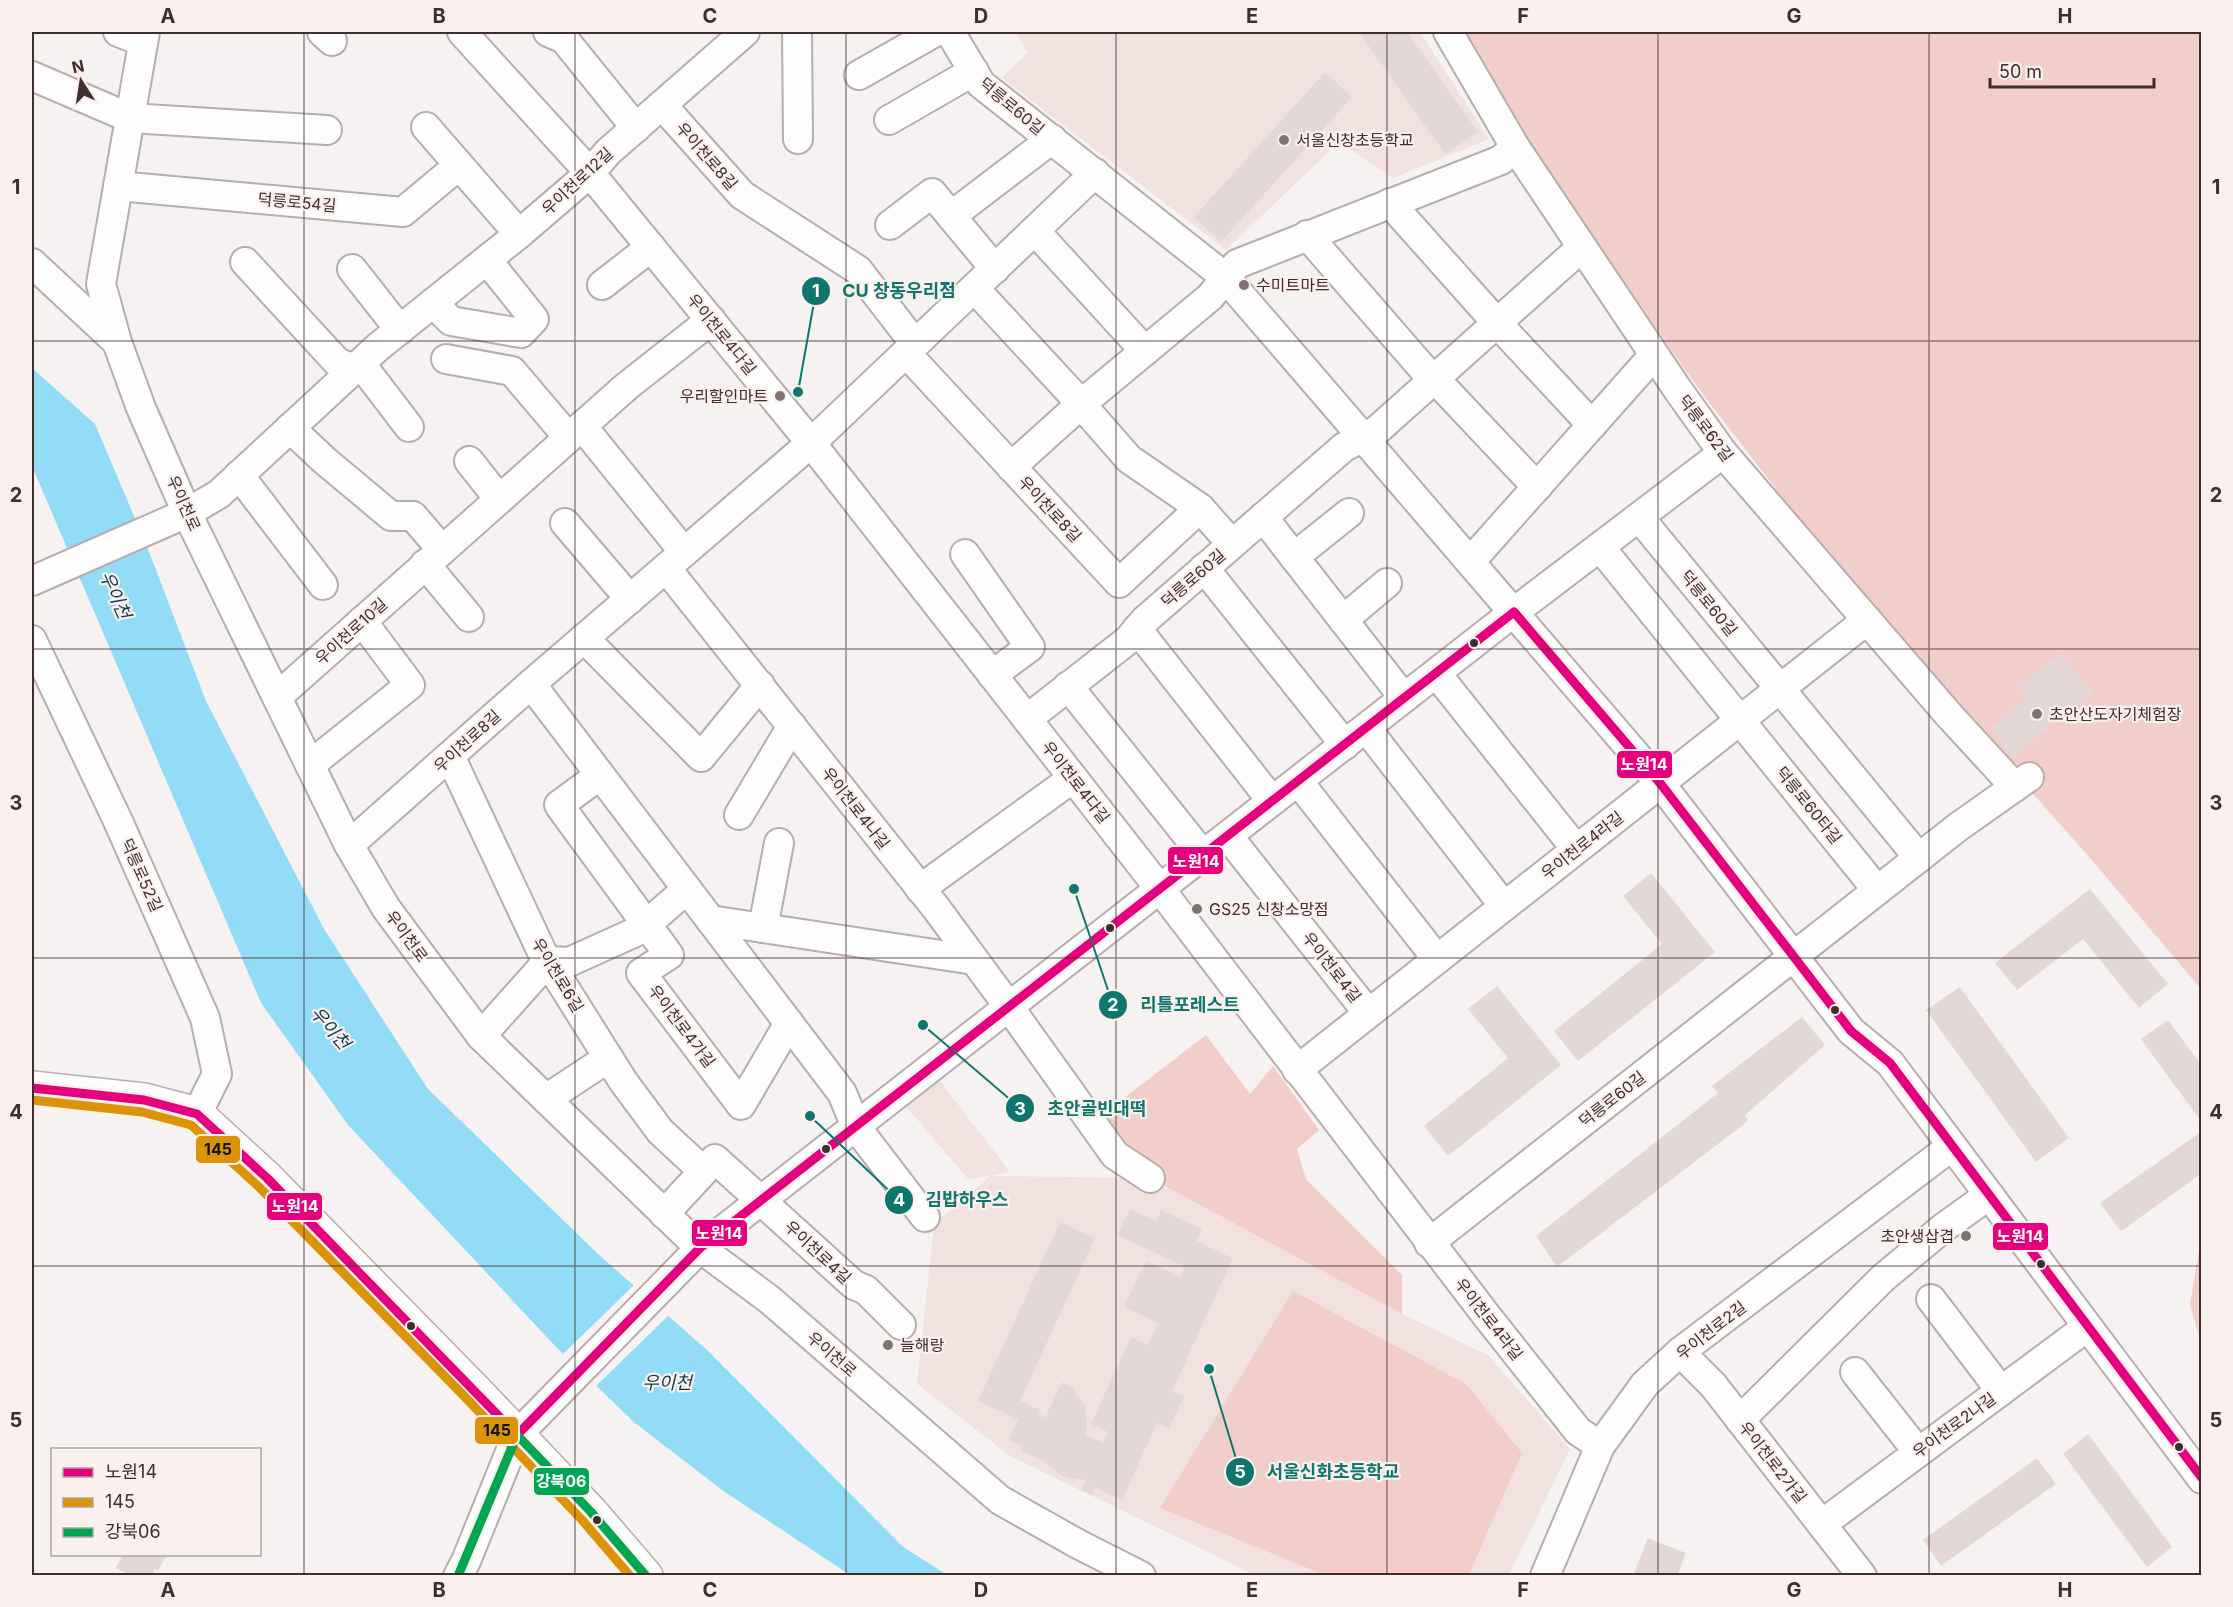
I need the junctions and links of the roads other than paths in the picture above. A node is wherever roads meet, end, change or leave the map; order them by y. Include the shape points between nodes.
1 (462, 32) edge
2 (548, 32) edge
3 (745, 32) edge
4 (797, 32) edge
5 (935, 32) edge
6 (950, 32) edge
7 (1448, 32) edge
8 (135, 35) edge
9 (974, 71) junction
10 (859, 75) dead end
11 (32, 76) edge
12 (662, 105) junction
13 (130, 118) junction
14 (889, 120) dead end
15 (426, 127) dead end
16 (636, 128) junction
17 (327, 130) dead end
18 (798, 139) dead end
19 (1052, 139) junction
20 (1515, 147) junction
21 (458, 166) junction
22 (590, 173) junction
23 (1095, 173) junction
24 (118, 186) junction
25 (1390, 203) junction
26 (951, 216) junction
27 (890, 225) dead end
28 (1035, 231) junction
29 (519, 234) junction
30 (1307, 235) junction
31 (651, 247) junction
32 (1582, 247) junction
33 (487, 260) junction
34 (245, 262) dead end
35 (32, 263) edge
36 (352, 269) dead end
37 (995, 269) junction
38 (1225, 277) junction
39 (101, 284) junction
40 (602, 285) dead end
41 (60, 288) junction
42 (974, 288) junction
43 (433, 303) junction
44 (711, 320) junction
45 (1497, 323) junction
46 (400, 330) junction
47 (117, 342) junction
48 (911, 349) junction
49 (1145, 351) junction
50 (1654, 355) junction
51 (446, 359) dead end
52 (356, 367) junction
53 (1435, 379) junction
54 (1082, 405) junction
55 (1592, 425) junction
56 (409, 427) dead end
57 (290, 428) junction
58 (575, 432) junction
59 (1362, 438) junction
60 (811, 443) junction
61 (1723, 453) junction
62 (469, 461) dead end
63 (1011, 467) junction
64 (239, 475) junction
65 (1537, 487) junction
66 (499, 499) junction
67 (1200, 508) junction
68 (187, 513) junction
69 (1349, 513) dead end
70 (1263, 517) junction
71 (1639, 517) junction
72 (565, 523) dead end
73 (1232, 544) junction
74 (1600, 547) junction
75 (965, 554) dead end
76 (433, 557) junction
77 (1294, 557) junction
78 (675, 560) junction
79 (1470, 562) junction
80 (1204, 568) junction
81 (32, 581) edge
82 (1387, 583) dead end
83 (323, 585) dead end
84 (630, 599) junction
85 (1514, 612) junction
86 (469, 617) dead end
87 (1343, 620) junction
88 (1867, 620) junction
89 (362, 621) junction
90 (1137, 629) junction
91 (584, 638) junction
92 (32, 640) edge
93 (1436, 673) junction
94 (992, 675) junction
95 (531, 684) junction
96 (759, 685) junction
97 (1068, 686) junction
98 (1780, 688) junction
99 (277, 697) junction
100 (1404, 698) junction
101 (1027, 719) junction
102 (1740, 720) junction
103 (792, 726) junction
104 (1355, 736) junction
105 (450, 756) junction
106 (310, 765) junction
107 (600, 775) junction
108 (1073, 778) junction
109 (1298, 781) junction
110 (1660, 783) junction
111 (1272, 801) junction
112 (739, 815) dead end
113 (1228, 836) junction
114 (779, 843) dead end
115 (349, 845) junction
116 (1576, 849) junction
117 (1203, 855) junction
118 (1919, 858) junction
119 (687, 889) junction
120 (920, 889) junction
121 (1160, 889) junction
122 (1877, 890) junction
123 (1504, 906) junction
124 (710, 920) junction
125 (646, 924) junction
126 (763, 928) junction
127 (1794, 955) junction
128 (1437, 959) junction
129 (974, 960) junction
130 (548, 962) junction
131 (1009, 1007) junction
132 (1368, 1014) junction
133 (789, 1023) junction
134 (481, 1036) junction
135 (609, 1058) junction
136 (1297, 1070) junction
137 (32, 1088) edge
138 (546, 1099) junction
139 (197, 1114) junction
140 (856, 1127) junction
141 (1952, 1146) junction
142 (709, 1165) junction
143 (1150, 1178) dead end
144 (1989, 1195) junction
145 (762, 1200) junction
146 (664, 1214) junction
147 (925, 1217) dead end
148 (1429, 1243) junction
149 (700, 1248) junction
150 (1931, 1299) dead end
151 (901, 1325) dead end
152 (2087, 1327) junction
153 (1680, 1352) junction
154 (1855, 1372) dead end
155 (2001, 1391) junction
156 (1740, 1420) junction
157 (517, 1435) junction
158 (1600, 1446) junction
159 (1918, 1452) junction
160 (2202, 1479) edge
161 (1822, 1524) junction
162 (458, 1575) edge
163 (646, 1575) edge
164 (1141, 1575) edge
165 (1545, 1575) edge
166 (1862, 1575) edge

1 - 22 street, 우이천로4다길
2 - 16 street via 564,39
3 - 12 street, 우이천로12길
4 - 18 street
5 - 10 street
6 - 9 street, 덕릉로60길
7 - 20 street, 덕릉로62길
8 - 13 street
9 - 14 street, 덕릉로60길
9 - 19 street, 덕릉로60길 via 981,84
11 - 13 street
12 - 16 street, 우이천로12길
12 - 48 street, 우이천로8길 via 742,195 858,270
13 - 17 street
13 - 24 street
15 - 21 street
16 - 22 street, 우이천로12길
19 - 23 street, 덕릉로60길
19 - 26 street, 덕릉로60길
20 - 25 street via 1501,160
20 - 32 street, 덕릉로62길
21 - 24 street, 덕릉로54길 via 404,212
21 - 29 street
22 - 29 street, 우이천로12길
22 - 31 street, 우이천로4다길
23 - 28 street, 우이천로8길
23 - 38 street, 덕릉로60길
24 - 39 street
25 - 30 street
25 - 45 street
26 - 27 street via 932,193
26 - 37 street
28 - 37 street, 우이천로8길
28 - 49 street
29 - 33 street, 우이천로12길
30 - 38 street via 1237,264
30 - 53 street
31 - 40 street
31 - 44 street, 우이천로4다길
32 - 45 street, 덕릉로60길
32 - 50 street, 덕릉로62길
33 - 43 street, 우이천로12길
33 - 43 street via 534,319 521,333 451,321
34 - 52 street via 338,363
35 - 41 street, 우이천로
36 - 46 street
37 - 42 street, 우이천로8길
38 - 49 street via 1210,297
38 - 59 street, 덕릉로60길
39 - 41 street via 75,292
39 - 47 street
41 - 47 street, 우이천로
42 - 48 street, 우이천로8길
42 - 54 street
43 - 46 street, 우이천로12길
44 - 58 street, 우이천로10길
44 - 60 street, 우이천로4다길
45 - 53 street, 덕릉로60길
45 - 55 street
46 - 52 street, 우이천로12길
47 - 68 street, 우이천로
48 - 60 street, 우이천로8길
48 - 63 street, 우이천로8길
49 - 54 street
50 - 55 street
50 - 61 street, 덕릉로62길
51 - 58 street via 512,371
52 - 56 street via 367,372
52 - 57 street, 우이천로12길
53 - 59 street, 덕릉로60길 via 1376,431
53 - 65 street
54 - 63 street
54 - 67 street via 1129,459
55 - 65 street
57 - 64 street, 우이천로12길
57 - 76 street via 391,516 413,516
58 - 66 street, 우이천로10길
58 - 78 street
59 - 70 street, 덕릉로60길 via 1344,447
59 - 79 street, 덕릉로60길
60 - 78 street, 우이천로8길
60 - 94 street, 우이천로4다길
61 - 71 street
61 - 88 street, 덕릉로62길
62 - 66 street
63 - 67 street, 우이천로8길 via 1119,583
64 - 68 street, 우이천로12길 via 219,494
64 - 83 street
65 - 79 street
66 - 76 street, 우이천로10길
67 - 73 street
68 - 81 street, 우이천로12길
68 - 99 street, 우이천로
69 - 77 street
70 - 73 street, 덕릉로60길
70 - 77 street
71 - 74 street
71 - 98 street, 덕릉로60길
72 - 84 street
73 - 80 street, 덕릉로60길
74 - 85 street
74 - 102 street
75 - 94 street via 1030,647
76 - 86 street
76 - 89 street, 우이천로10길
77 - 87 street
78 - 84 street, 우이천로8길
78 - 96 street, 우이천로4나길
79 - 85 street, 덕릉로60길
80 - 90 street, 덕릉로60길
80 - 104 street
82 - 87 street
84 - 91 street, 우이천로8길
85 - 93 street
85 - 110 street, 덕릉로60길
87 - 100 street
88 - 98 street, 우이천로4라길
88 - 118 street, 덕릉로62길 via 1948,714 2023,781
89 - 99 street, 우이천로10길
89 - 106 street via 410,685
90 - 97 street, 덕릉로60길
90 - 111 street
91 - 95 street, 우이천로8길
91 - 96 street via 700,757
92 - 139 street, 덕릉로52길 via 118,820 205,1018 218,1074
93 - 100 street
93 - 116 street
94 - 101 street, 우이천로4다길
95 - 105 street, 우이천로8길
95 - 107 street
96 - 103 street, 우이천로4나길
97 - 101 street, 덕릉로60길
97 - 117 street
98 - 102 street, 우이천로4라길
98 - 118 street
99 - 106 street, 우이천로
100 - 104 street
101 - 108 street, 우이천로4다길
102 - 110 street, 우이천로4라길
102 - 122 street, 덕릉로60타길
103 - 112 street
103 - 120 street, 우이천로4나길
104 - 109 street
104 - 123 street
105 - 115 street, 우이천로8길
105 - 130 street, 우이천로6길
106 - 115 street, 우이천로
107 - 119 street
107 - 125 street, 우이천로4가길 via 559,805
108 - 120 street
108 - 121 street, 우이천로4다길
109 - 111 street
109 - 128 street
110 - 116 street, 우이천로4라길
110 - 127 street, 덕릉로60길
111 - 113 street
113 - 117 street
113 - 132 street, 우이천로4길
114 - 126 street
115 - 134 street, 우이천로 via 386,908
116 - 123 street, 우이천로4라길
117 - 121 street
118 - 122 street
119 - 124 street
119 - 125 street
120 - 129 street, 우이천로4나길
121 - 131 street
121 - 136 street, 우이천로4라길
122 - 127 street
123 - 128 street, 우이천로4라길
124 - 126 street
124 - 133 street
125 - 130 street via 569,962
125 - 133 street, 우이천로4가길 via 669,955 641,973 741,1105
126 - 129 street
127 - 141 street, 덕릉로60길 via 1851,1031 1890,1063
127 - 148 street, 덕릉로60길
128 - 132 street, 우이천로4라길
129 - 131 street, 우이천로4나길
130 - 134 street
130 - 135 street, 우이천로6길
131 - 140 street
131 - 143 street via 1114,1155
132 - 136 street, 우이천로4라길
133 - 140 street via 842,1093
134 - 138 street, 우이천로
135 - 138 street
135 - 142 street, 우이천로6길 via 660,1131
136 - 148 street, 우이천로4라길
137 - 139 main road via 144,1100
138 - 146 street, 우이천로
139 - 157 main road via 267,1178
140 - 145 street
140 - 147 street
141 - 144 street, 덕릉로60길
141 - 153 street, 우이천로2길
142 - 145 street, 우이천로4길
142 - 146 street
144 - 152 street, 덕릉로60길
144 - 156 street via 1883,1278
145 - 149 street
145 - 151 street, 우이천로4길
146 - 149 street, 우이천로
148 - 158 street, 우이천로4라길 via 1578,1431
149 - 157 street
149 - 164 street, 우이천로 via 770,1300 1000,1500
150 - 155 street
152 - 155 street, 우이천로2나길
152 - 160 street, 덕릉로60길
153 - 156 street, 우이천로2가길
153 - 158 street, 우이천로2길 via 1645,1384
154 - 159 street
155 - 159 street, 우이천로2나길
156 - 161 street, 우이천로2가길
157 - 162 street
157 - 163 main road
158 - 165 street, 우이천로2길
159 - 161 street, 우이천로2나길
161 - 166 street, 우이천로2가길

